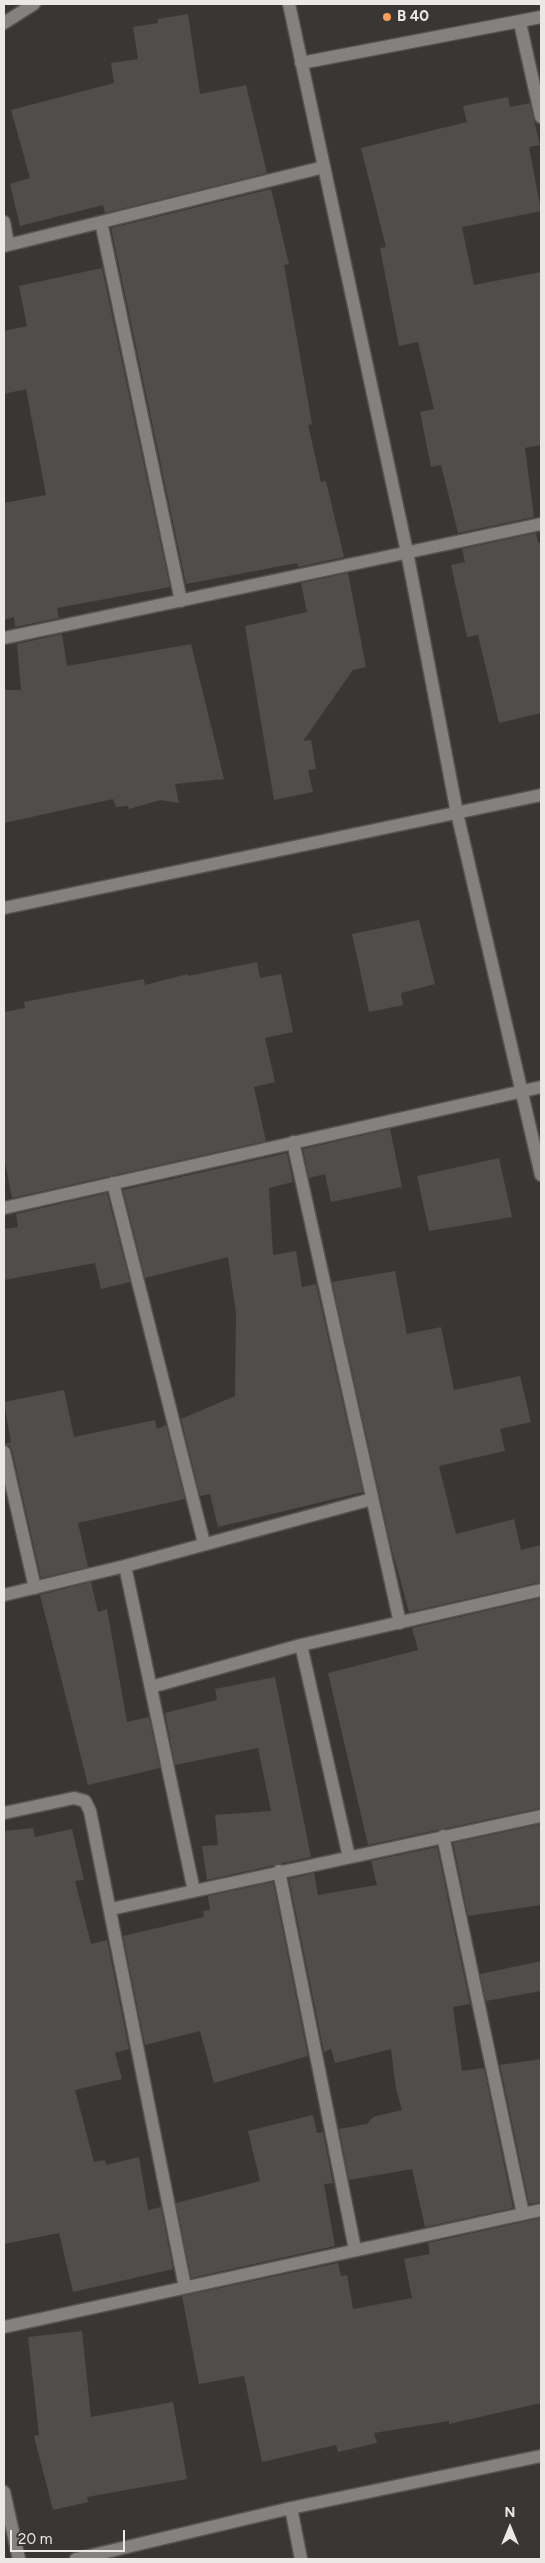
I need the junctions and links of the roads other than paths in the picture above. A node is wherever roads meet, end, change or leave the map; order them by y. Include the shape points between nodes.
1 (35, 4) edge
2 (289, 4) edge
3 (541, 17) edge
4 (520, 22) junction
5 (4, 23) edge
6 (301, 63) junction
7 (541, 118) edge
8 (324, 167) junction
9 (4, 222) edge
10 (100, 222) junction
11 (6, 245) edge
12 (541, 524) edge
13 (407, 552) junction
14 (181, 601) junction
15 (4, 638) edge
16 (541, 795) edge
17 (457, 812) junction
18 (4, 908) edge
19 (541, 1087) edge
20 (523, 1091) junction
21 (293, 1142) junction
22 (541, 1175) edge
23 (113, 1184) junction
24 (4, 1208) edge
25 (4, 1452) edge
26 (372, 1499) junction
27 (204, 1543) junction
28 (125, 1566) junction
29 (35, 1588) junction
30 (541, 1590) edge
31 (4, 1595) edge
32 (400, 1623) junction
33 (301, 1645) junction
34 (151, 1688) junction
35 (4, 1813) edge
36 (541, 1816) edge
37 (443, 1836) junction
38 (349, 1857) junction
39 (279, 1871) junction
40 (194, 1891) junction
41 (112, 1909) junction
42 (541, 2210) edge
43 (523, 2214) junction
44 (355, 2249) junction
45 (185, 2287) junction
46 (4, 2327) edge
47 (541, 2456) edge
48 (4, 2492) edge
49 (291, 2508) junction
50 (19, 2559) edge
51 (76, 2559) edge
52 (301, 2559) edge

1 - 5 street
2 - 6 street
3 - 4 street
4 - 6 street
4 - 7 street
6 - 8 street
8 - 10 street
8 - 13 street
9 - 11 street
10 - 11 street
10 - 14 street
12 - 13 street
13 - 14 street
13 - 17 street
14 - 15 street
16 - 17 street
17 - 18 street
17 - 20 street
19 - 20 street
20 - 21 street
20 - 22 street
21 - 23 street
21 - 26 street
23 - 24 street
23 - 27 street
25 - 29 street
26 - 27 street
26 - 32 street
27 - 28 street
28 - 29 street
28 - 34 street
29 - 31 street
30 - 32 street
32 - 33 street
33 - 34 street
33 - 38 street
34 - 40 street
35 - 41 street via 60,1800 74,1798 85,1801
36 - 37 street
37 - 38 street
37 - 43 street
38 - 39 street
39 - 40 street
39 - 44 street
40 - 41 street
41 - 45 street
42 - 43 street
43 - 44 street
44 - 45 street
45 - 46 street
47 - 49 street
48 - 50 street
49 - 51 street
49 - 52 street

